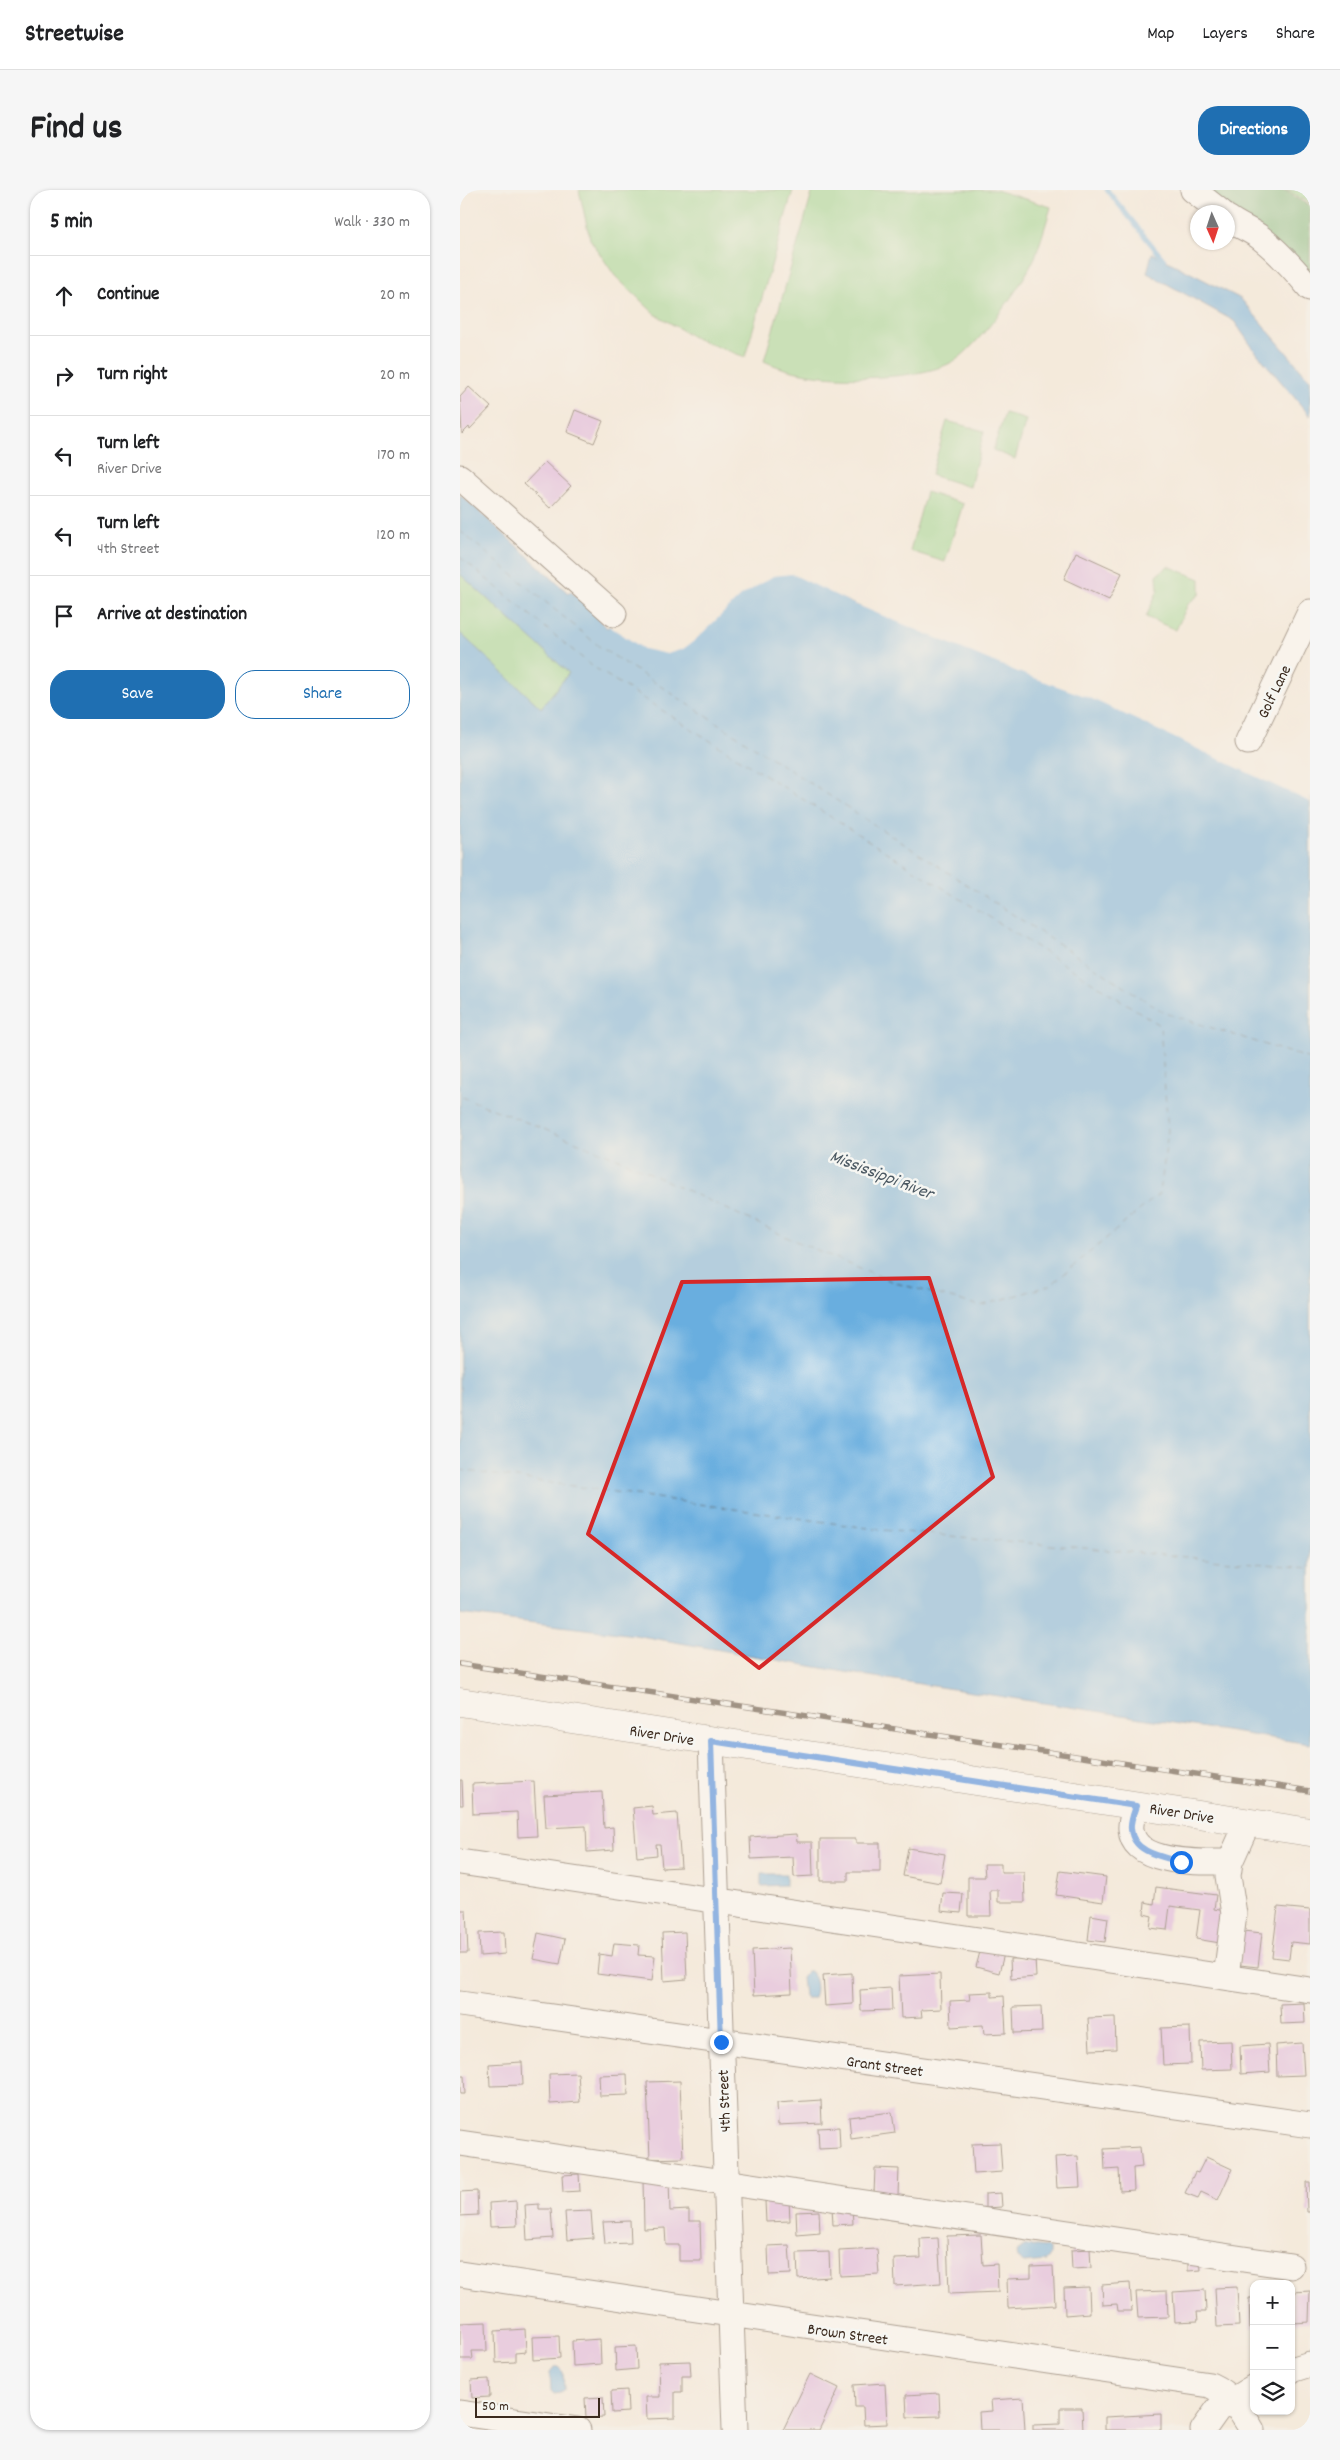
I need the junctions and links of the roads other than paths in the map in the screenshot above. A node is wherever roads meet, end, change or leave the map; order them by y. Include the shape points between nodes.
1 (1193, 190) edge
2 (1212, 205) edge
3 (1235, 223) edge
4 (1310, 288) edge
5 (460, 477) edge
6 (1310, 612) edge
7 (614, 614) dead end
8 (1248, 742) dead end
9 (460, 1702) edge
10 (711, 1741) junction
11 (1136, 1806) junction
12 (1248, 1822) junction
13 (1310, 1832) edge
14 (460, 1862) edge
15 (1230, 1862) junction
16 (716, 1900) junction
17 (1226, 1977) junction
18 (1310, 1990) edge
19 (460, 2004) edge
20 (721, 2042) junction
21 (1310, 2124) edge
22 (460, 2143) edge
23 (726, 2182) junction
24 (1291, 2266) dead end
25 (460, 2274) edge
26 (731, 2316) junction
27 (1310, 2364) edge
28 (1295, 2369) edge
29 (1250, 2389) edge
30 (1232, 2399) junction
31 (460, 2413) edge
32 (578, 2430) edge
33 (735, 2430) edge
34 (1203, 2430) edge
35 (1252, 2430) edge

1 - 2 street
3 - 4 street via 1260,237
5 - 7 street
6 - 8 street, Golf Lane
9 - 10 main road, River Drive
10 - 11 main road, River Drive
10 - 16 street, 4th Street
11 - 12 main road, River Drive
11 - 15 street via 1130,1829 1136,1842 1149,1853 1181,1862
12 - 13 main road, River Drive
12 - 15 street
14 - 16 street
15 - 17 street via 1228,1876 1234,1914
16 - 17 street
16 - 20 street, 4th Street
17 - 18 street
19 - 20 street, Grant Street
20 - 21 street, Grant Street
20 - 23 street, 4th Street
22 - 23 street
23 - 24 street
23 - 26 street, 4th Street
25 - 26 street, Brown Street
26 - 30 street, Brown Street via 1186,2381 1210,2385
26 - 33 street, 4th Street
27 - 28 street
29 - 30 street
30 - 34 street via 1218,2409
30 - 35 street
31 - 32 street

